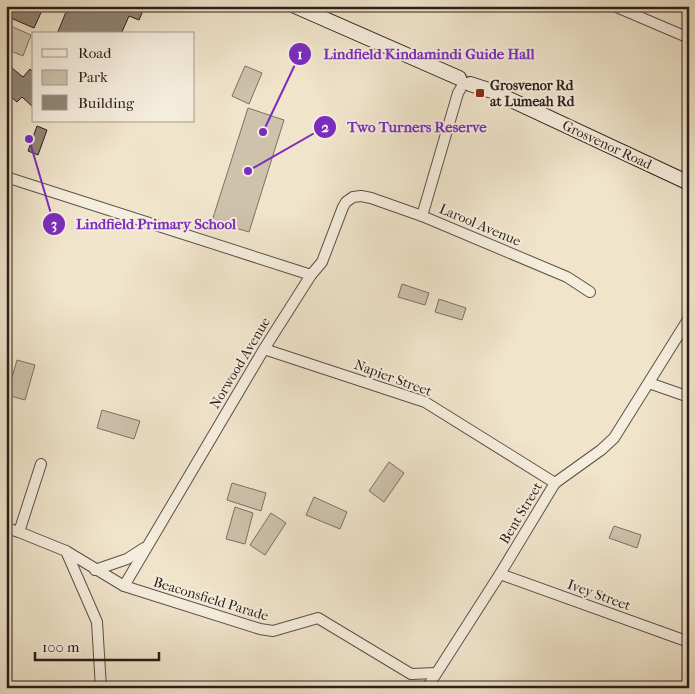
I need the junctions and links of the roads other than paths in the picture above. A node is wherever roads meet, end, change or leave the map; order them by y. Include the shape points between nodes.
1 (295, 6) edge
2 (614, 6) edge
3 (689, 38) edge
4 (463, 84) junction
5 (8, 180) edge
6 (689, 182) edge
7 (354, 197) joint
8 (422, 216) junction
9 (312, 275) junction
10 (590, 292) dead end
11 (689, 318) edge
12 (264, 348) junction
13 (649, 383) junction
14 (689, 397) edge
15 (40, 464) dead end
16 (555, 483) junction
17 (6, 528) edge
18 (19, 532) junction
19 (148, 545) junction
20 (66, 551) junction
21 (95, 570) junction
22 (500, 574) junction
23 (124, 586) junction
24 (689, 642) edge
25 (436, 673) junction
26 (101, 688) edge
27 (427, 688) edge

1 - 4 street, Grosvenor Road
2 - 3 street
4 - 6 street, Grosvenor Road via 492,91
4 - 8 street
5 - 9 street
7 - 8 street, Larool Avenue via 371,198
7 - 9 street, Norwood Avenue via 342,207 322,262
8 - 10 street, Larool Avenue via 567,277
9 - 12 street, Norwood Avenue
11 - 13 street, Bent Street
12 - 16 street, Napier Street via 425,402
12 - 19 street, Norwood Avenue
13 - 14 street
13 - 16 street, Bent Street via 614,438
15 - 18 street
16 - 22 street, Bent Street
17 - 18 street, Beaconsfield Parade
18 - 20 street, Beaconsfield Parade
19 - 21 street, Norwood Avenue via 128,559
19 - 23 street, Norwood Avenue
20 - 21 street, Beaconsfield Parade
20 - 26 street via 97,622
21 - 23 street, Beaconsfield Parade
22 - 24 street, Ivey Street
22 - 25 street, Bent Street
23 - 25 street, Beaconsfield Parade via 260,629 273,631 318,618 411,674
25 - 27 street, Bent Street

